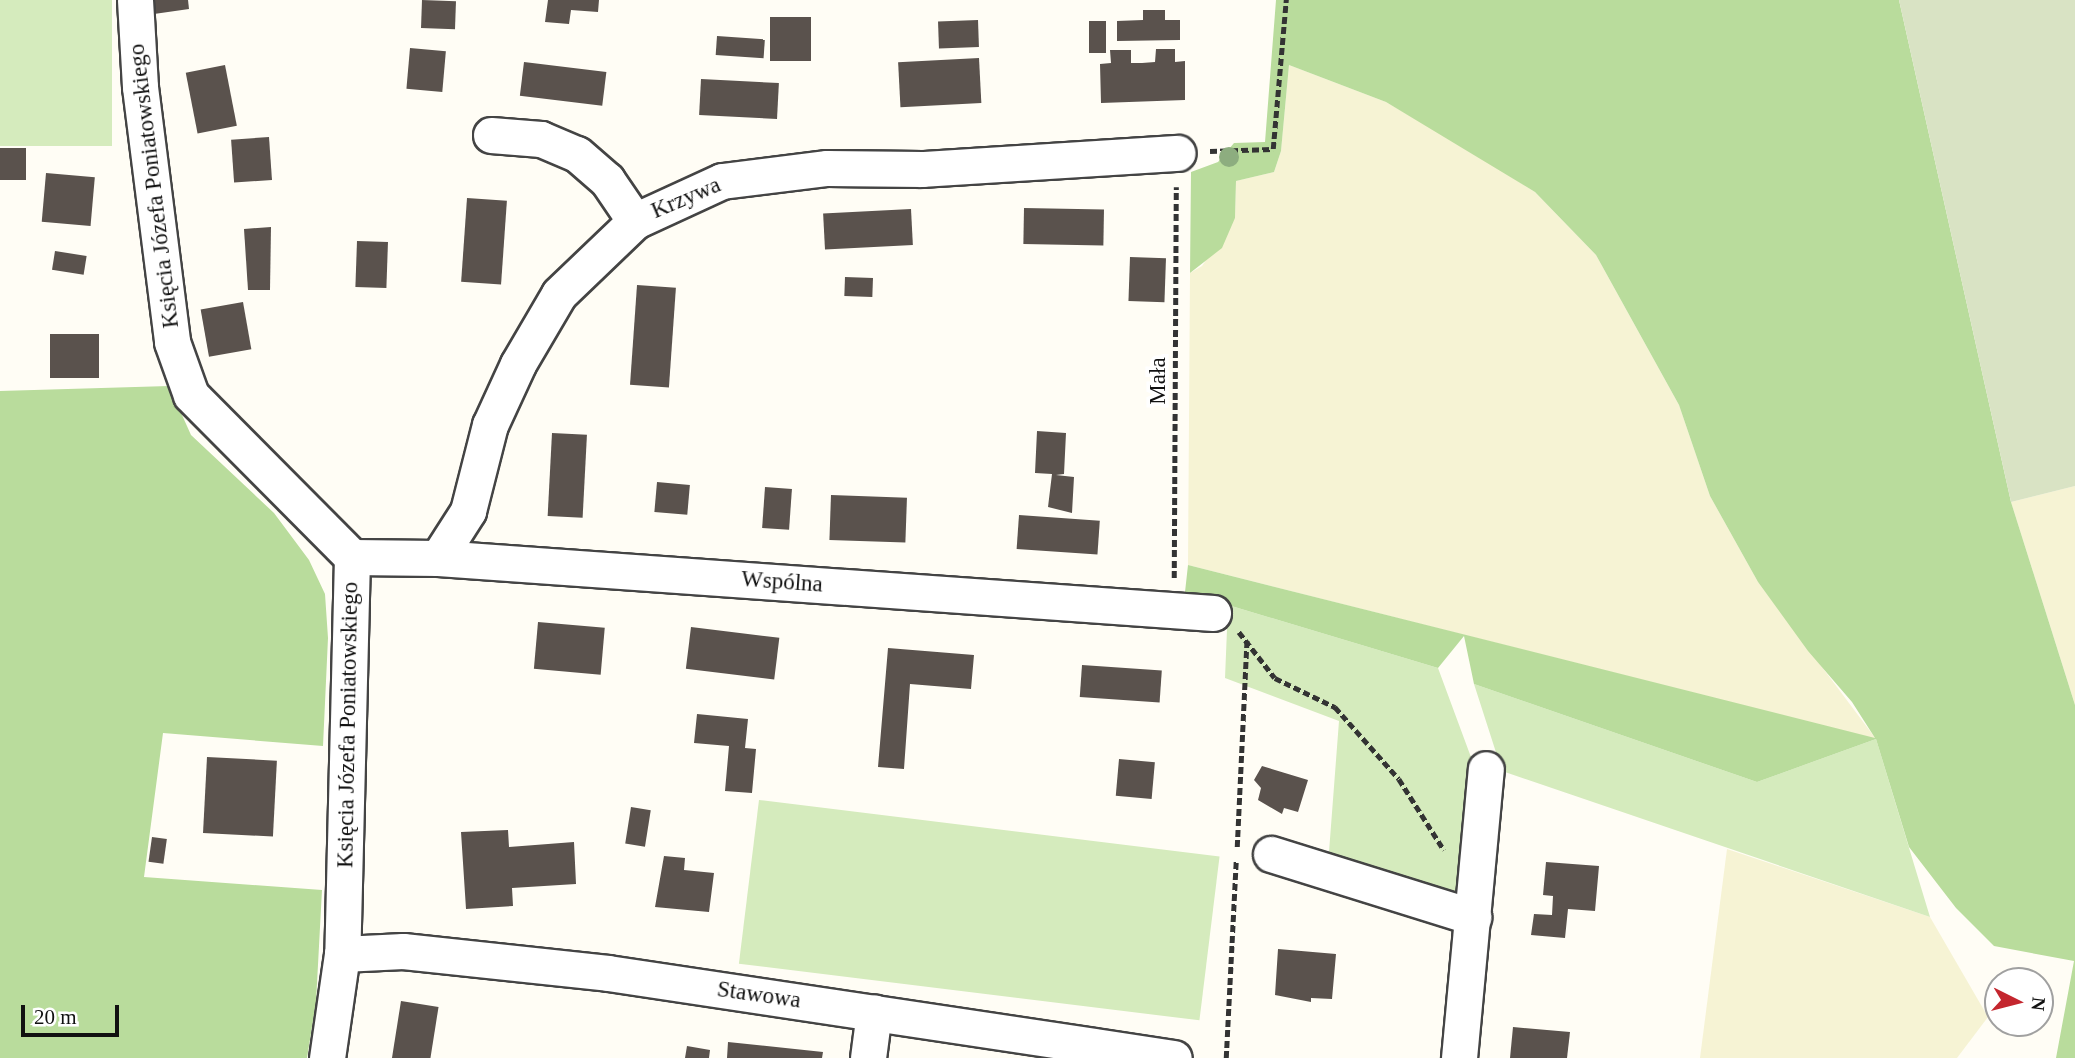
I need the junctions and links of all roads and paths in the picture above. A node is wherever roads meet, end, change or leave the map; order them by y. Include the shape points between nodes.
1 (135, 0) edge
2 (1286, 0) edge
3 (491, 135) dead end
4 (1177, 153) junction
5 (635, 221) junction
6 (352, 557) junction
7 (438, 558) junction
8 (1174, 610) junction
9 (1213, 613) joint
10 (1486, 769) dead end
11 (1271, 854) dead end
12 (1447, 855) dead end
13 (1473, 917) junction
14 (342, 954) junction
15 (874, 1012) junction
16 (327, 1058) edge
17 (868, 1058) edge
18 (1174, 1058) edge
19 (1459, 1058) edge

1 - 6 street, Księcia Józefa Poniatowskiego via 140,88 172,342 191,395
2 - 4 path via 1273,149
3 - 5 street via 541,139 577,154 607,180
4 - 5 street, Krzywa via 922,169 827,168 722,181
4 - 8 path, Mała
5 - 7 street, Krzywa via 559,294 524,352 490,425 468,511
6 - 7 street, Wspólna
6 - 14 street, Księcia Józefa Poniatowskiego
7 - 8 street, Wspólna
8 - 9 street, Wspólna
9 - 12 path via 1247,638 1275,678 1335,707 1399,779
10 - 13 street
11 - 13 street
13 - 19 street
14 - 15 street, Stawowa via 403,951 608,973
14 - 16 street, Księcia Józefa Poniatowskiego
15 - 17 street
15 - 18 street, Stawowa

